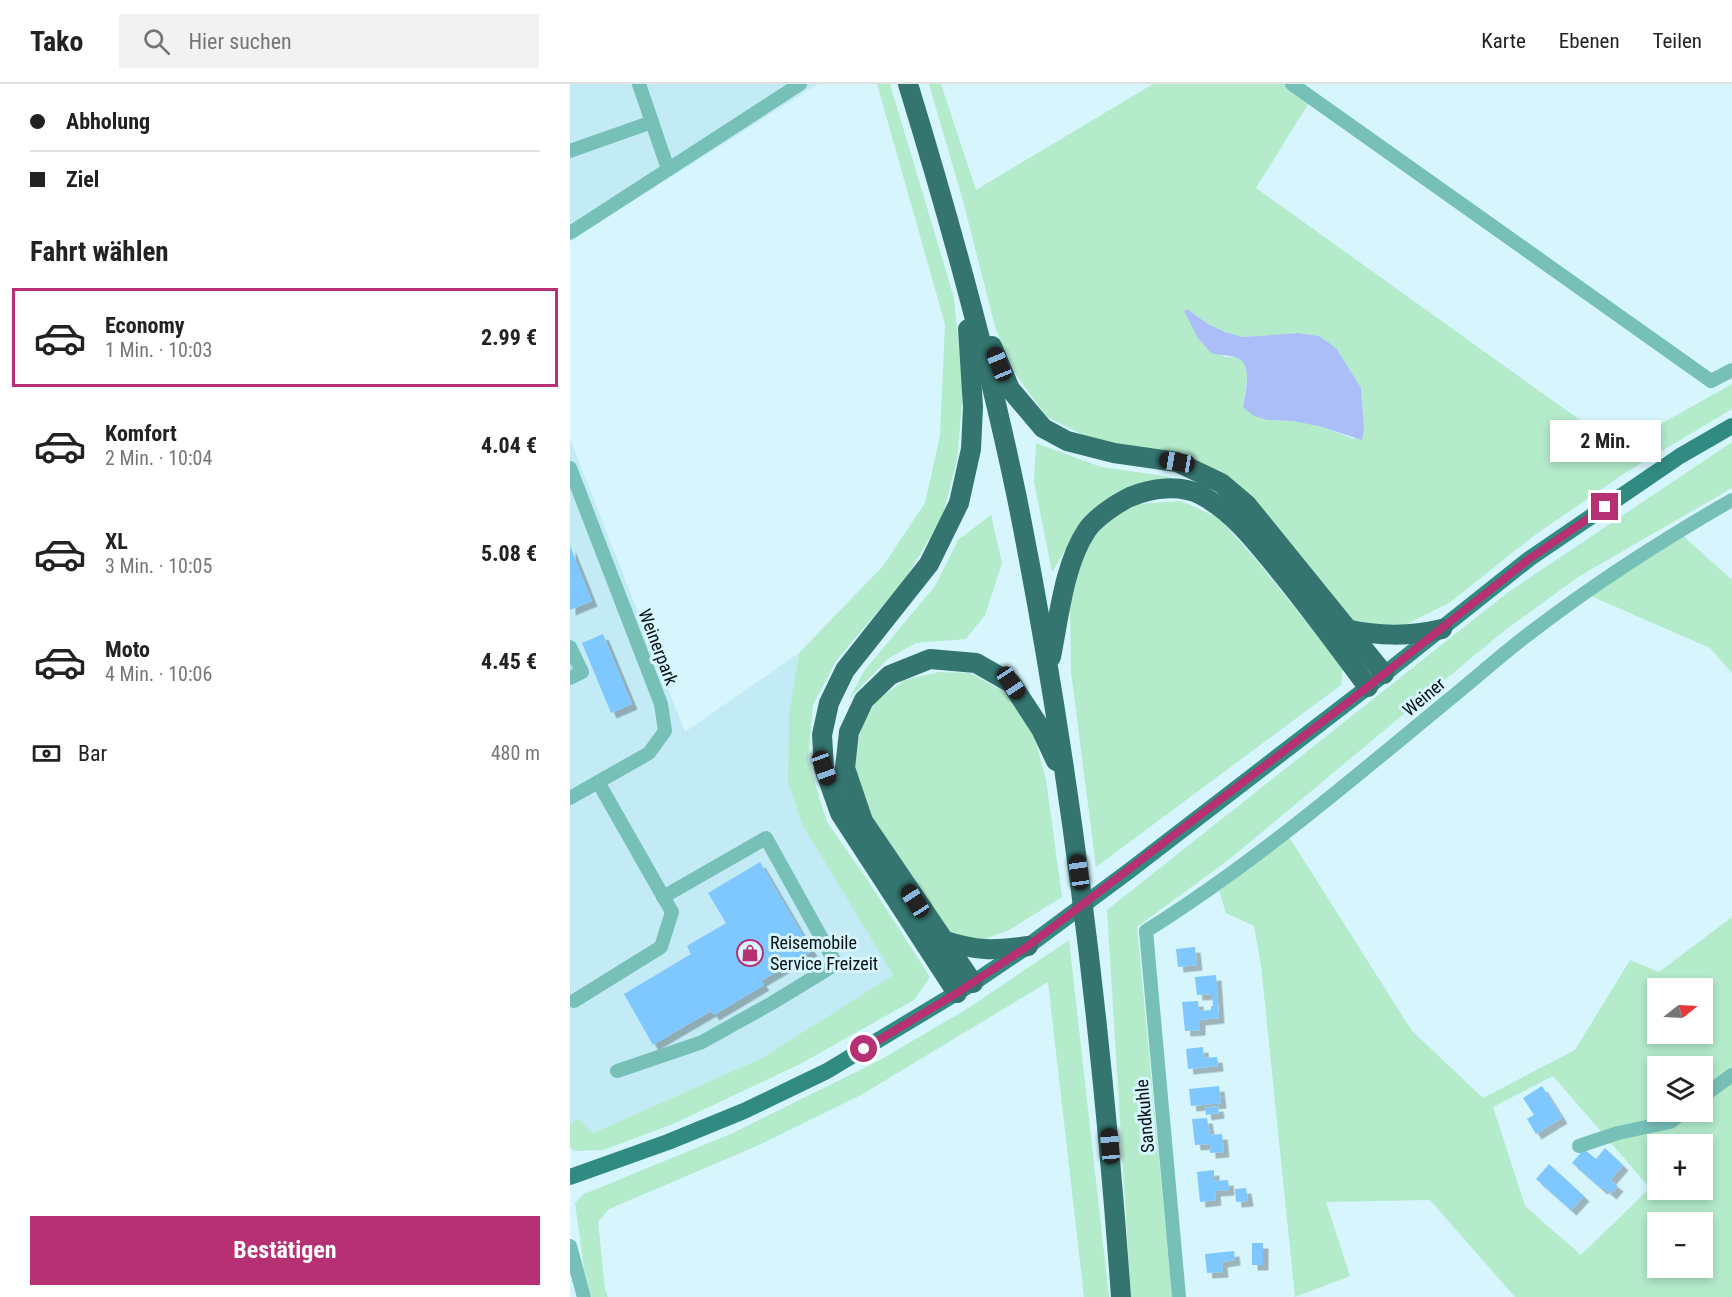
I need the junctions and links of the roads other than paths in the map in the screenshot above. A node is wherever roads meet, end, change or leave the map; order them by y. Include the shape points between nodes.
1 (639, 84) edge
2 (800, 84) edge
3 (908, 84) edge
4 (1292, 84) edge
5 (652, 122) junction
6 (570, 151) edge
7 (668, 170) junction
8 (570, 233) edge
9 (965, 279) junction
10 (1732, 370) edge
11 (1732, 426) edge
12 (570, 468) edge
13 (1732, 500) edge
14 (1346, 629) junction
15 (1442, 629) junction
16 (570, 647) edge
17 (1049, 668) junction
18 (1384, 674) junction
19 (570, 678) edge
20 (1368, 687) junction
21 (598, 782) junction
22 (1066, 783) junction
23 (570, 798) edge
24 (663, 897) junction
25 (1146, 931) joint
26 (942, 940) junction
27 (1028, 946) junction
28 (965, 988) junction
29 (574, 1001) dead end
30 (617, 1071) dead end
31 (1732, 1075) edge
32 (1713, 1089) edge
33 (1670, 1122) edge
34 (1580, 1146) dead end
35 (570, 1178) edge
36 (570, 1246) edge
37 (584, 1297) edge
38 (1121, 1297) edge
39 (1179, 1297) edge

1 - 5 street
2 - 7 street
3 - 9 highway
4 - 10 street via 1711,381
5 - 6 street
5 - 7 street
7 - 8 street
9 - 14 highway via 1010,389 1043,428 1067,441 1114,453 1177,462 1221,483 1247,505
9 - 17 highway via 1017,497
9 - 28 highway via 973,407 971,449 959,503 929,564 845,670 829,703 822,735 824,768 840,813
11 - 15 main road via 1680,456 1529,559
12 - 21 street, Weinerpark via 661,704 665,731 649,753
13 - 25 street, Weiner via 1658,543 1534,630 1230,876
14 - 15 highway via 1397,636
14 - 18 highway
15 - 18 main road
16 - 19 street via 582,672
17 - 20 highway via 1068,572 1087,529 1117,502 1140,492 1167,488 1199,494 1250,534
17 - 22 highway
18 - 20 main road
20 - 27 main road
21 - 23 street, Weinerpark
21 - 24 street
22 - 26 highway via 1041,729 1011,683 976,663 930,659 890,675 864,700 849,732 845,768 862,821
22 - 38 highway via 1090,954
24 - 29 street via 672,912 662,947
24 - 30 street via 766,838 836,964 702,1042
25 - 39 street, Sandkuhle
26 - 27 highway via 971,949
26 - 28 highway
27 - 28 main road
28 - 35 main road via 827,1071 744,1111
31 - 32 street
33 - 34 street
36 - 37 street

